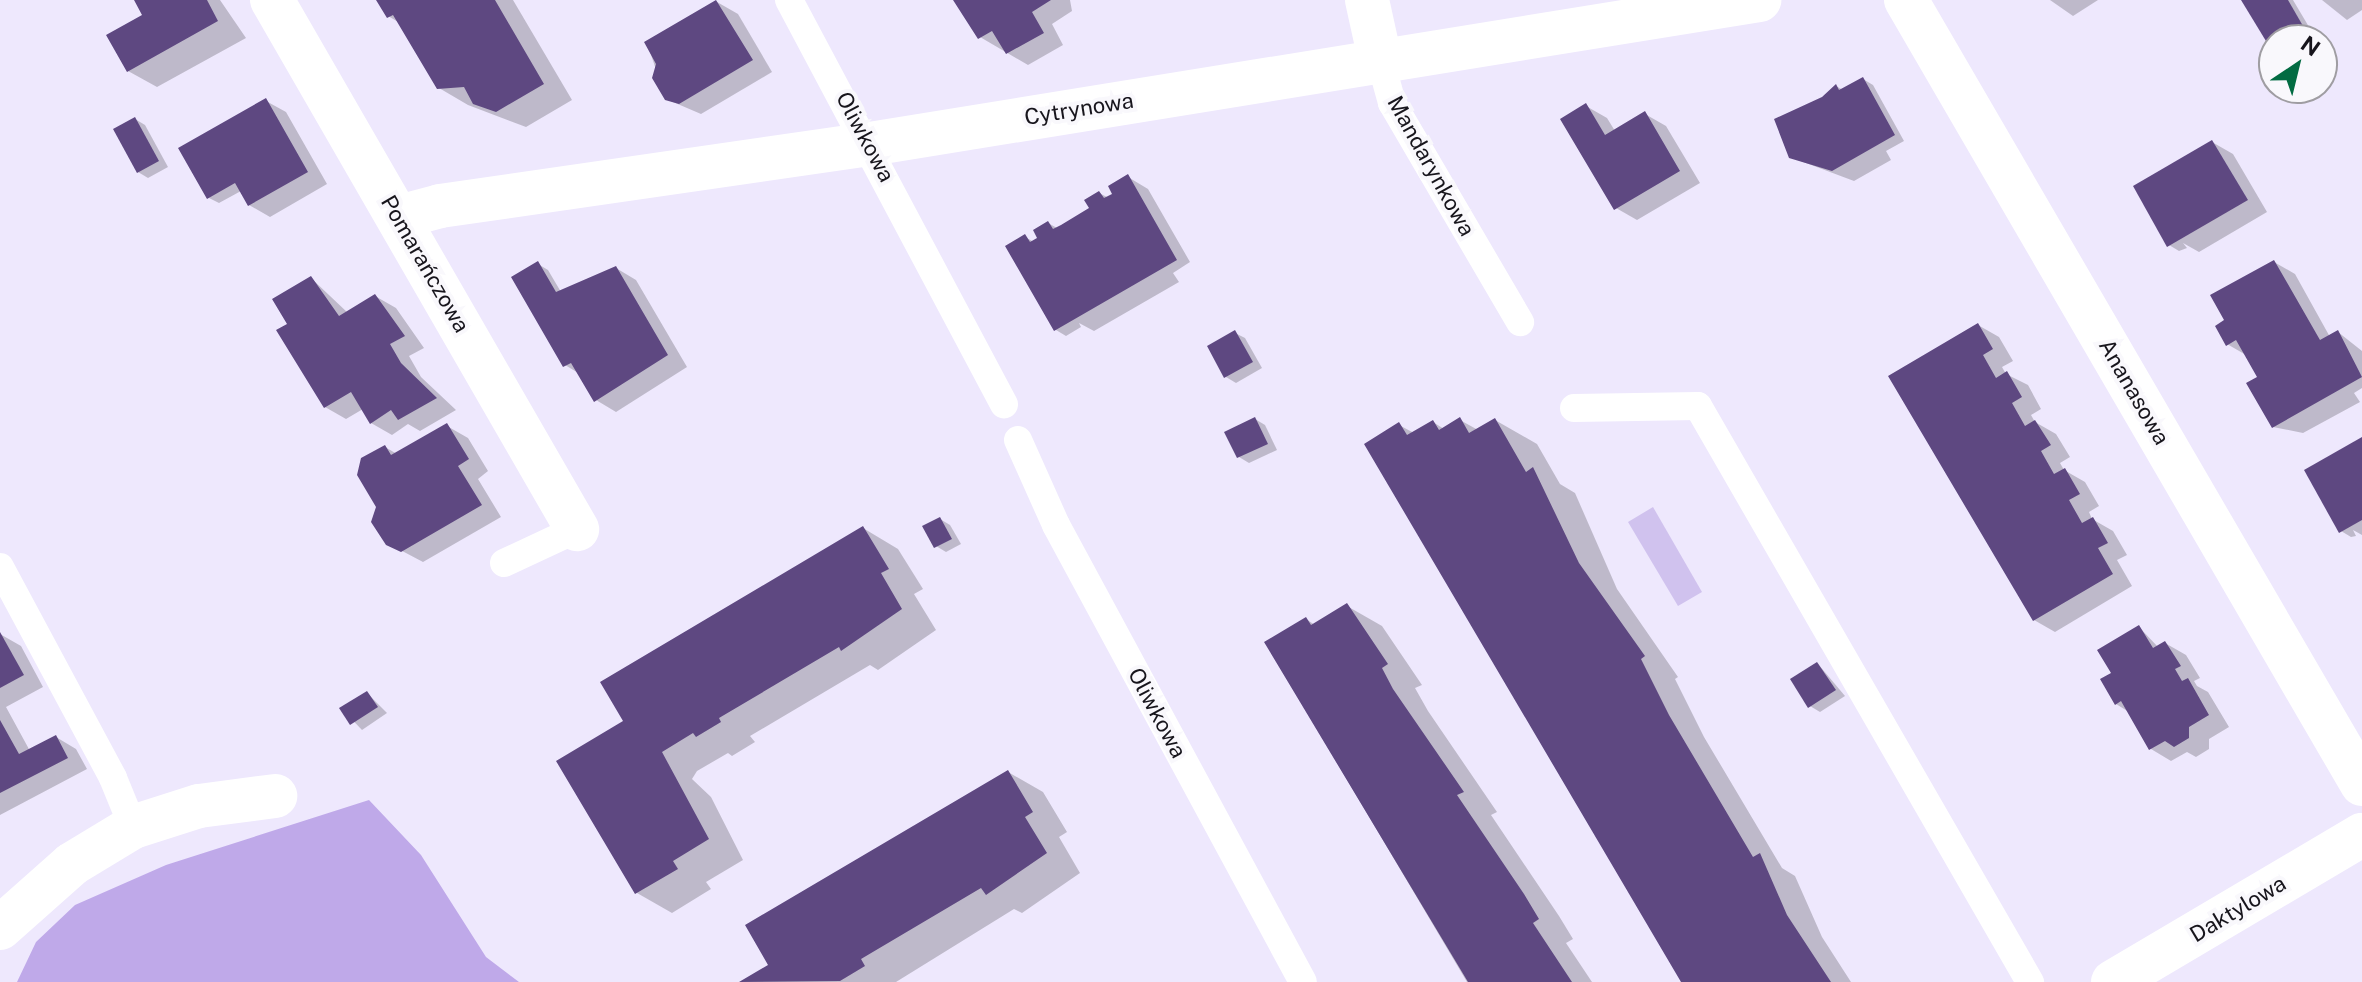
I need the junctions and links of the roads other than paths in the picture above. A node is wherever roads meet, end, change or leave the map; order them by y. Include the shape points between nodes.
1 (272, 0) edge
2 (789, 0) edge
3 (1367, 0) edge
4 (1759, 0) edge
5 (1906, 0) edge
6 (1380, 59) junction
7 (870, 144) junction
8 (399, 217) junction
9 (1520, 322) dead end
10 (1004, 404) dead end
11 (1574, 408) dead end
12 (1018, 440) dead end
13 (577, 529) joint
14 (504, 563) dead end
15 (0, 567) edge
16 (2362, 784) edge
17 (275, 796) dead end
18 (133, 827) junction
19 (2362, 835) edge
20 (0, 928) edge
21 (1303, 982) edge
22 (2030, 982) edge
23 (2113, 982) edge

1 - 8 street, Pomarańczowa
2 - 7 lane, Oliwkowa
3 - 6 street, Mandarynkowa
4 - 6 street, Cytrynowa
5 - 16 street, Ananasowa
6 - 7 street, Cytrynowa
6 - 9 lane, Mandarynkowa via 1392,103
7 - 8 street, Cytrynowa via 440,206
7 - 10 lane, Oliwkowa
8 - 13 street, Pomarańczowa
11 - 22 lane via 1698,406
12 - 21 lane, Oliwkowa via 1062,536
13 - 14 lane
15 - 18 lane via 113,778
17 - 18 street via 199,806
18 - 20 street via 72,864
19 - 23 street, Daktylowa

